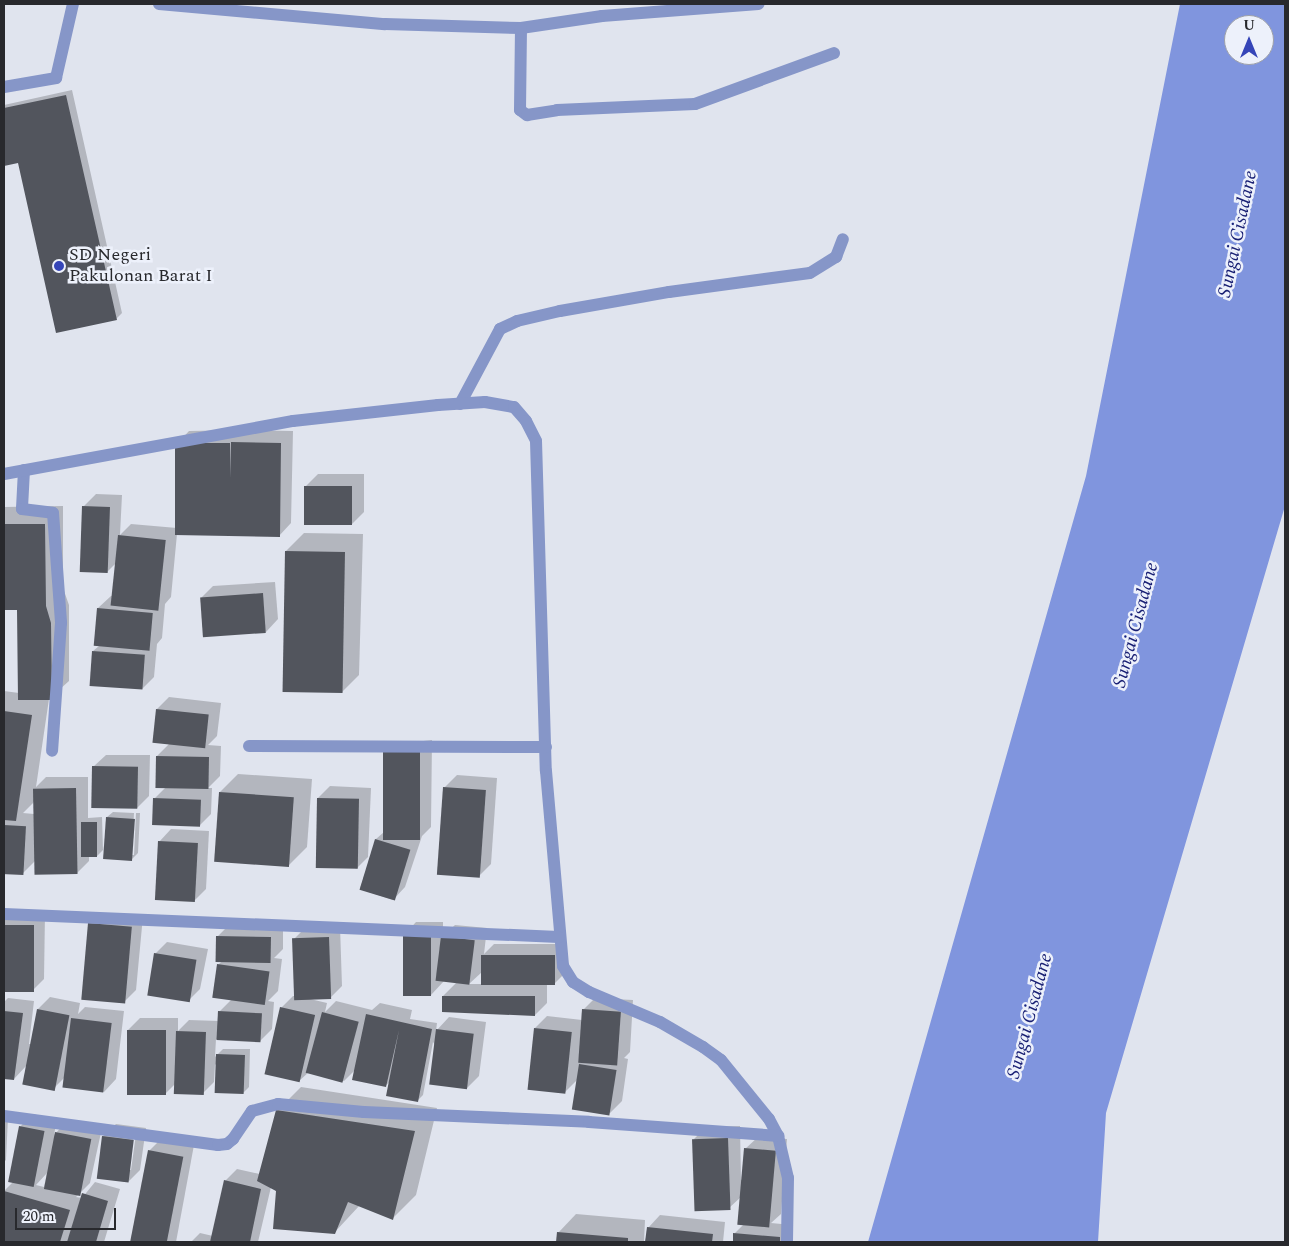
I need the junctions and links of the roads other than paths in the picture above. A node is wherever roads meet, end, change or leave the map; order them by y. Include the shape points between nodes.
1 (72, 4) edge
2 (159, 4) edge
3 (760, 4) edge
4 (521, 28) junction
5 (834, 53) dead end
6 (4, 87) edge
7 (843, 239) dead end
8 (460, 404) junction
9 (24, 470) junction
10 (4, 474) edge
11 (249, 746) dead end
12 (546, 747) junction
13 (52, 751) dead end
14 (4, 914) edge
15 (559, 938) junction
16 (4, 1116) edge
17 (778, 1136) junction
18 (787, 1242) edge

1 - 6 street via 56,78
2 - 4 street via 385,24
3 - 4 street via 602,16
4 - 5 street via 520,110 527,115 557,110 695,104
7 - 8 street via 836,257 810,272 660,293 517,321 500,329
8 - 9 street via 293,421
8 - 12 street via 485,402 514,407 536,441
9 - 10 street
9 - 13 street via 22,509 53,513 61,623
11 - 12 street
12 - 15 street
14 - 15 street
15 - 17 street via 563,966 573,982 660,1022 703,1047 720,1060 769,1119
16 - 17 street via 218,1144 233,1140 252,1111 278,1104
17 - 18 street via 789,1190

